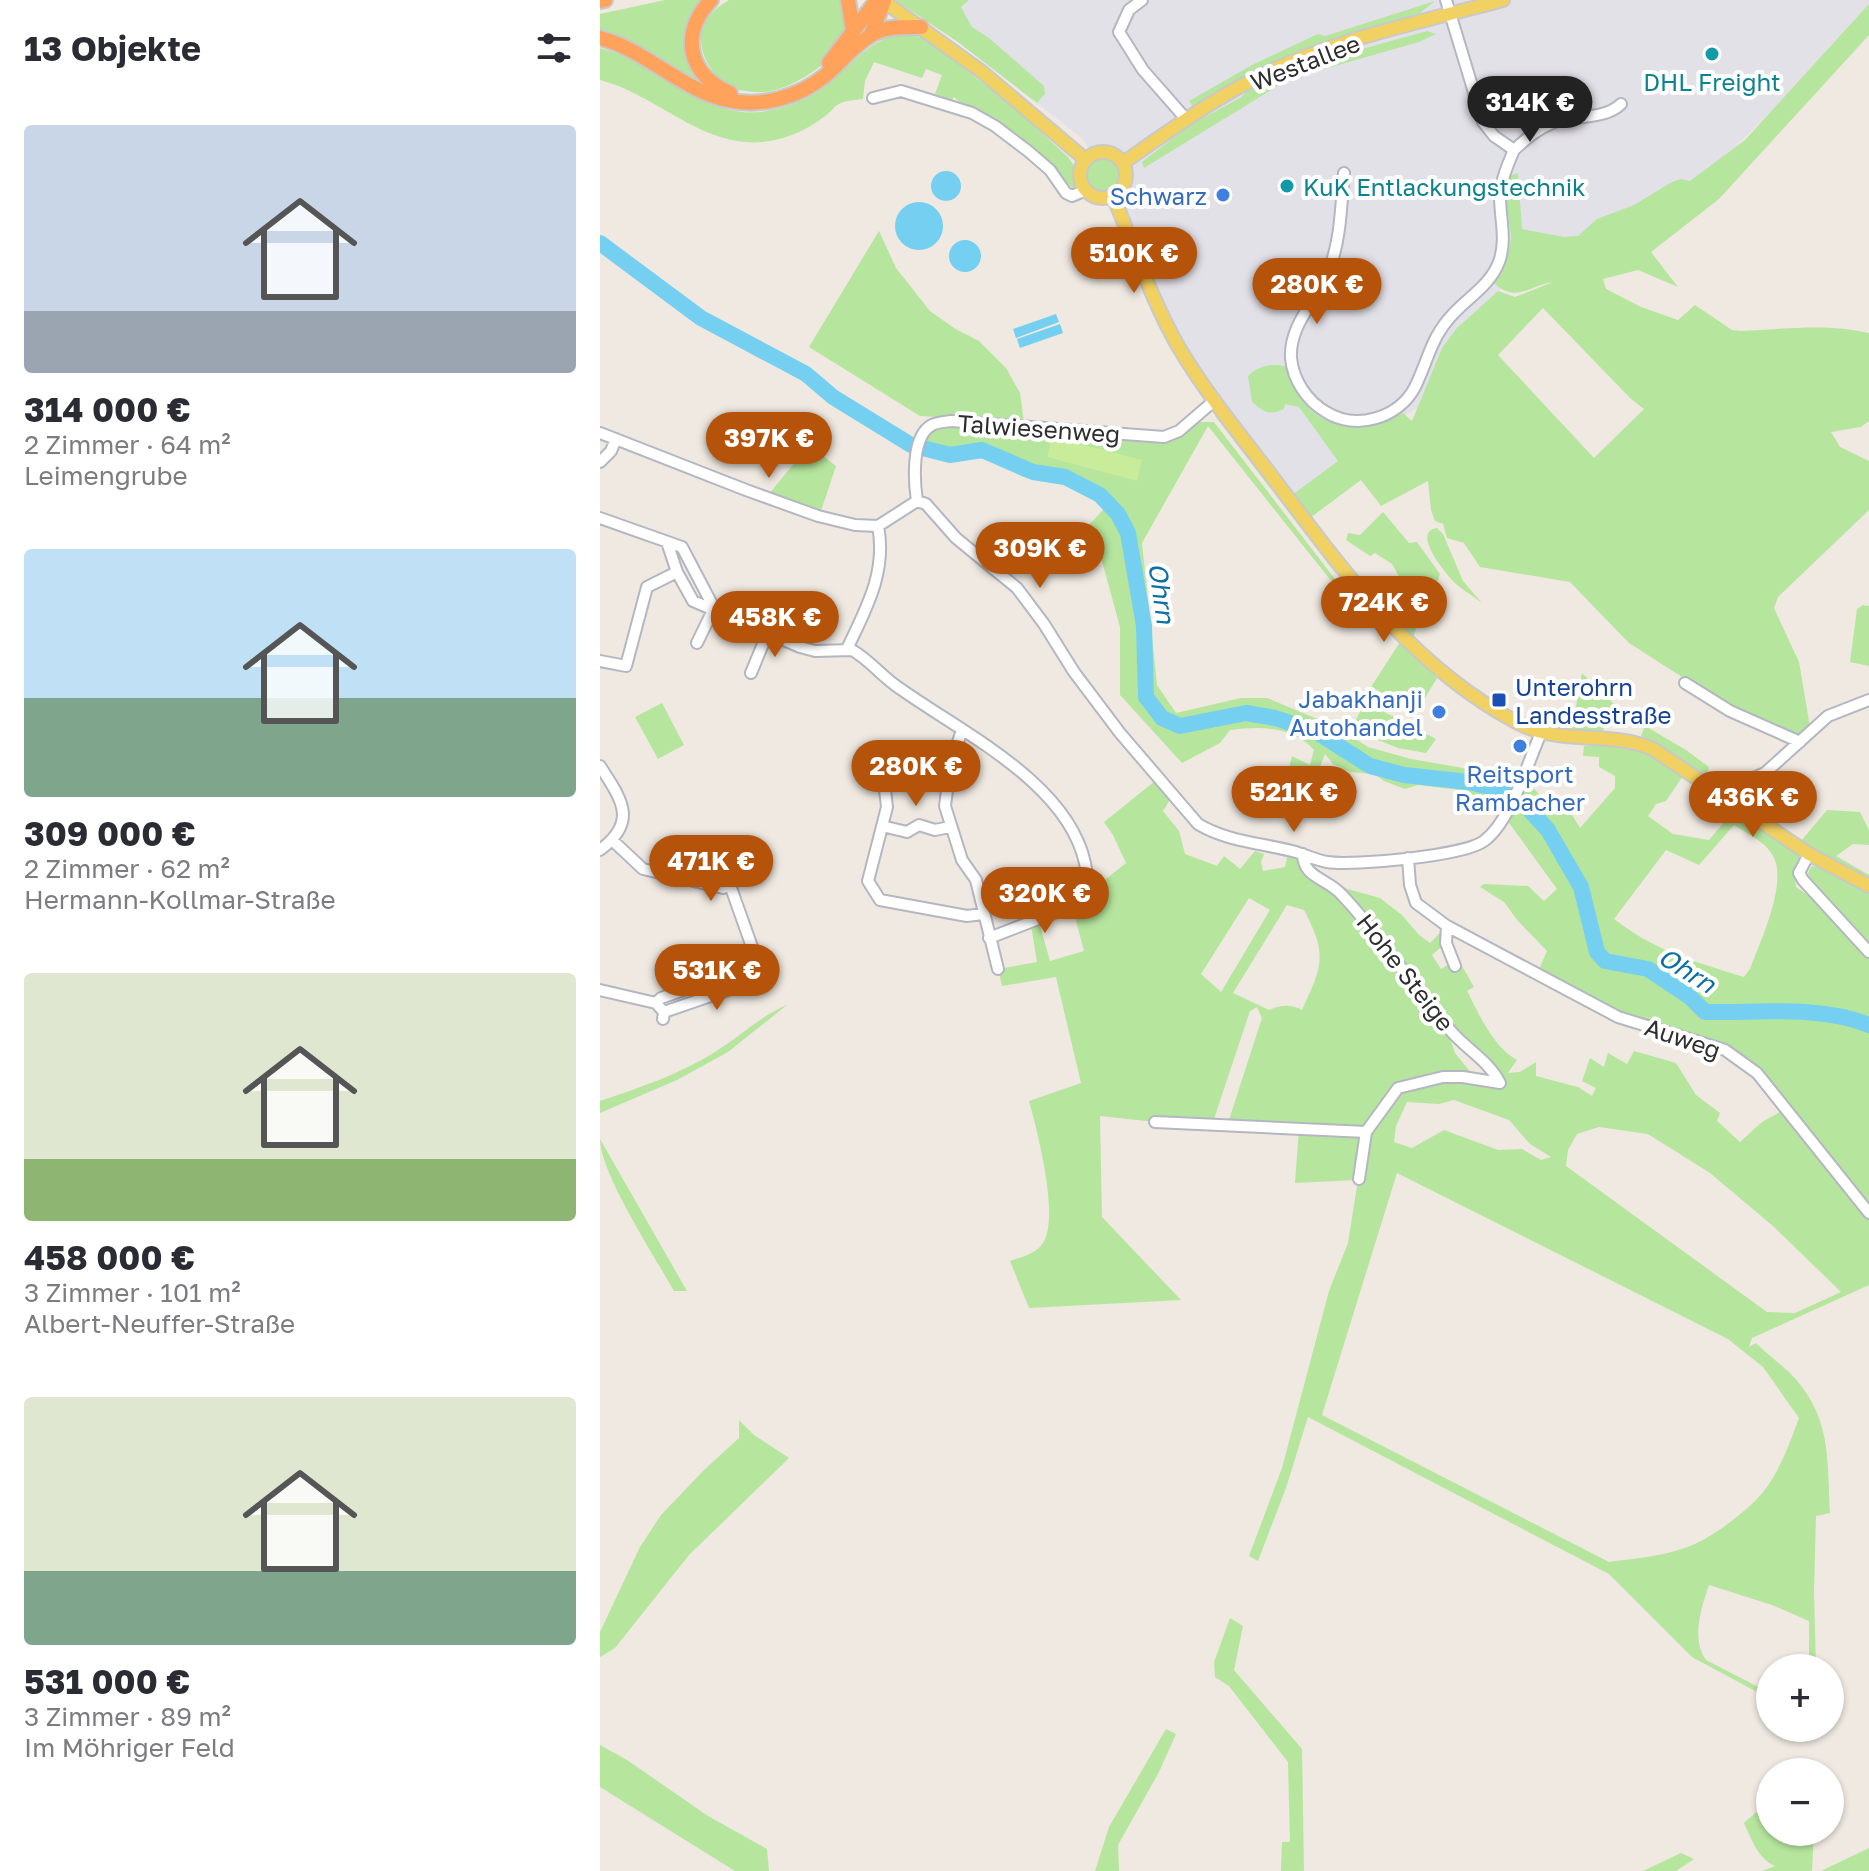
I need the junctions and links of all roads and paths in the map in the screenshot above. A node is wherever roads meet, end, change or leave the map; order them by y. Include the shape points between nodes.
1 (711, 0) edge
2 (848, 0) edge
3 (881, 0) edge
4 (1142, 0) edge
5 (1446, 0) edge
6 (1503, 0) edge
7 (1450, 15) junction
8 (921, 27) junction
9 (853, 32) junction
10 (871, 35) junction
11 (600, 38) edge
12 (873, 98) dead end
13 (1621, 104) dead end
14 (1186, 119) junction
15 (1514, 150) junction
16 (1086, 160) junction
17 (1123, 163) junction
18 (1344, 173) dead end
19 (1086, 190) junction
20 (1113, 196) junction
21 (1215, 400) junction
22 (600, 433) edge
23 (616, 439) junction
24 (600, 462) edge
25 (917, 501) junction
26 (600, 518) edge
27 (878, 526) junction
28 (667, 542) junction
29 (677, 572) junction
30 (714, 608) junction
31 (768, 632) junction
32 (697, 643) dead end
33 (847, 649) junction
34 (600, 661) edge
35 (751, 673) dead end
36 (1685, 683) dead end
37 (1869, 700) edge
38 (962, 730) junction
39 (1541, 733) junction
40 (1800, 742) junction
41 (600, 766) edge
42 (885, 790) dead end
43 (1717, 794) junction
44 (882, 826) junction
45 (950, 827) junction
46 (612, 840) junction
47 (600, 850) edge
48 (1303, 854) junction
49 (1809, 854) junction
50 (1408, 858) junction
51 (1869, 886) edge
52 (983, 914) junction
53 (1447, 926) junction
54 (989, 938) junction
55 (1869, 952) edge
56 (758, 964) junction
57 (1455, 966) dead end
58 (998, 969) dead end
59 (600, 990) edge
60 (656, 1003) junction
61 (1155, 1122) dead end
62 (1366, 1132) junction
63 (1359, 1179) dead end
64 (1869, 1213) edge

1 - 9 highway via 696,19 692,48 701,72 732,94 769,96 808,80 834,59
2 - 9 highway
3 - 8 main road
3 - 9 highway
3 - 10 highway
4 - 14 street via 1129,10 1119,32 1143,70
5 - 7 street
6 - 7 main road, Westallee
7 - 14 main road, Westallee via 1296,60
7 - 15 street via 1483,122
8 - 10 highway
8 - 16 main road
10 - 11 highway via 811,85 751,103 704,93
12 - 19 street via 901,91 972,113 1028,151 1066,193
13 - 15 street via 1614,111 1552,123
14 - 17 main road, Westallee
15 - 18 street via 1500,193 1504,236 1498,265 1488,282 1446,322 1403,403 1378,419 1362,422 1342,420 1311,401 1297,381 1291,359 1297,328 1329,271 1337,243
16 - 17 main road via 1105,152
16 - 19 main road via 1080,175
17 - 20 main road via 1125,183
19 - 20 main road via 1101,198
20 - 21 main road via 1159,310
21 - 25 street, Talwiesenweg via 1164,437 934,424 923,433 914,464
21 - 39 main road via 1400,635 1476,697
22 - 23 street
23 - 24 street
23 - 27 street via 818,516
25 - 27 street
25 - 48 street via 1017,588 1120,733 1198,824 1212,833
26 - 28 street
27 - 33 street via 877,582
28 - 29 street
28 - 30 street via 682,547
29 - 30 street via 693,601
29 - 34 street via 647,587 626,666
30 - 31 street
30 - 32 street
31 - 33 street via 815,651
31 - 35 street
33 - 38 street
36 - 40 street via 1730,711
37 - 40 street via 1828,716
38 - 45 street via 947,788
38 - 54 street via 1043,792 1081,846 1088,878 1082,898 1072,906
39 - 43 main road via 1639,743
39 - 50 street via 1497,830 1465,849
40 - 43 street via 1765,773
41 - 46 street via 624,810
42 - 44 street
43 - 49 main road
44 - 45 street via 907,832 919,825
44 - 52 street via 868,881 880,900 967,916
45 - 52 street via 976,880
46 - 47 street
46 - 56 street via 643,869 723,888 730,885
48 - 50 street via 1338,863
48 - 62 street, Hohe Steige via 1306,871 1333,885 1370,924 1434,1012 1492,1068 1500,1083 1443,1077 1398,1088
49 - 51 main road
49 - 55 street via 1799,873 1803,880
50 - 53 street, Auweg via 1416,903
52 - 54 street
53 - 57 street via 1446,943
53 - 64 street, Auweg via 1618,1017 1725,1050 1757,1073
54 - 58 street
56 - 60 street
56 - 60 street via 760,979 664,1015
59 - 60 street
61 - 62 street
62 - 63 street, Hohe Steige

